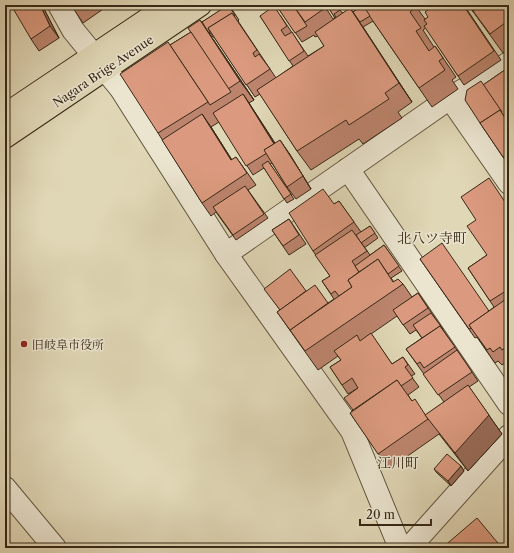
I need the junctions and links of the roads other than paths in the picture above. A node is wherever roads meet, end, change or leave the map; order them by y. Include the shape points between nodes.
1 (60, 5) edge
2 (169, 5) edge
3 (200, 5) edge
4 (101, 62) junction
5 (509, 63) edge
6 (450, 98) junction
7 (5, 116) edge
8 (5, 137) edge
9 (348, 169) junction
10 (509, 183) edge
11 (226, 254) junction
12 (509, 404) edge
13 (509, 436) edge
14 (5, 488) edge
15 (55, 548) edge
16 (400, 548) edge
17 (409, 548) edge

1 - 4 street via 73,30
2 - 4 highway, Nagara Brige Avenue
3 - 4 highway, Nagara Brige Avenue
4 - 7 highway, Nagara Brige Avenue
4 - 8 highway, Nagara Brige Avenue
4 - 11 street via 121,89
5 - 6 street
6 - 9 street
6 - 10 street
9 - 11 street
9 - 12 street
11 - 16 street via 352,431
13 - 17 street
14 - 15 street

